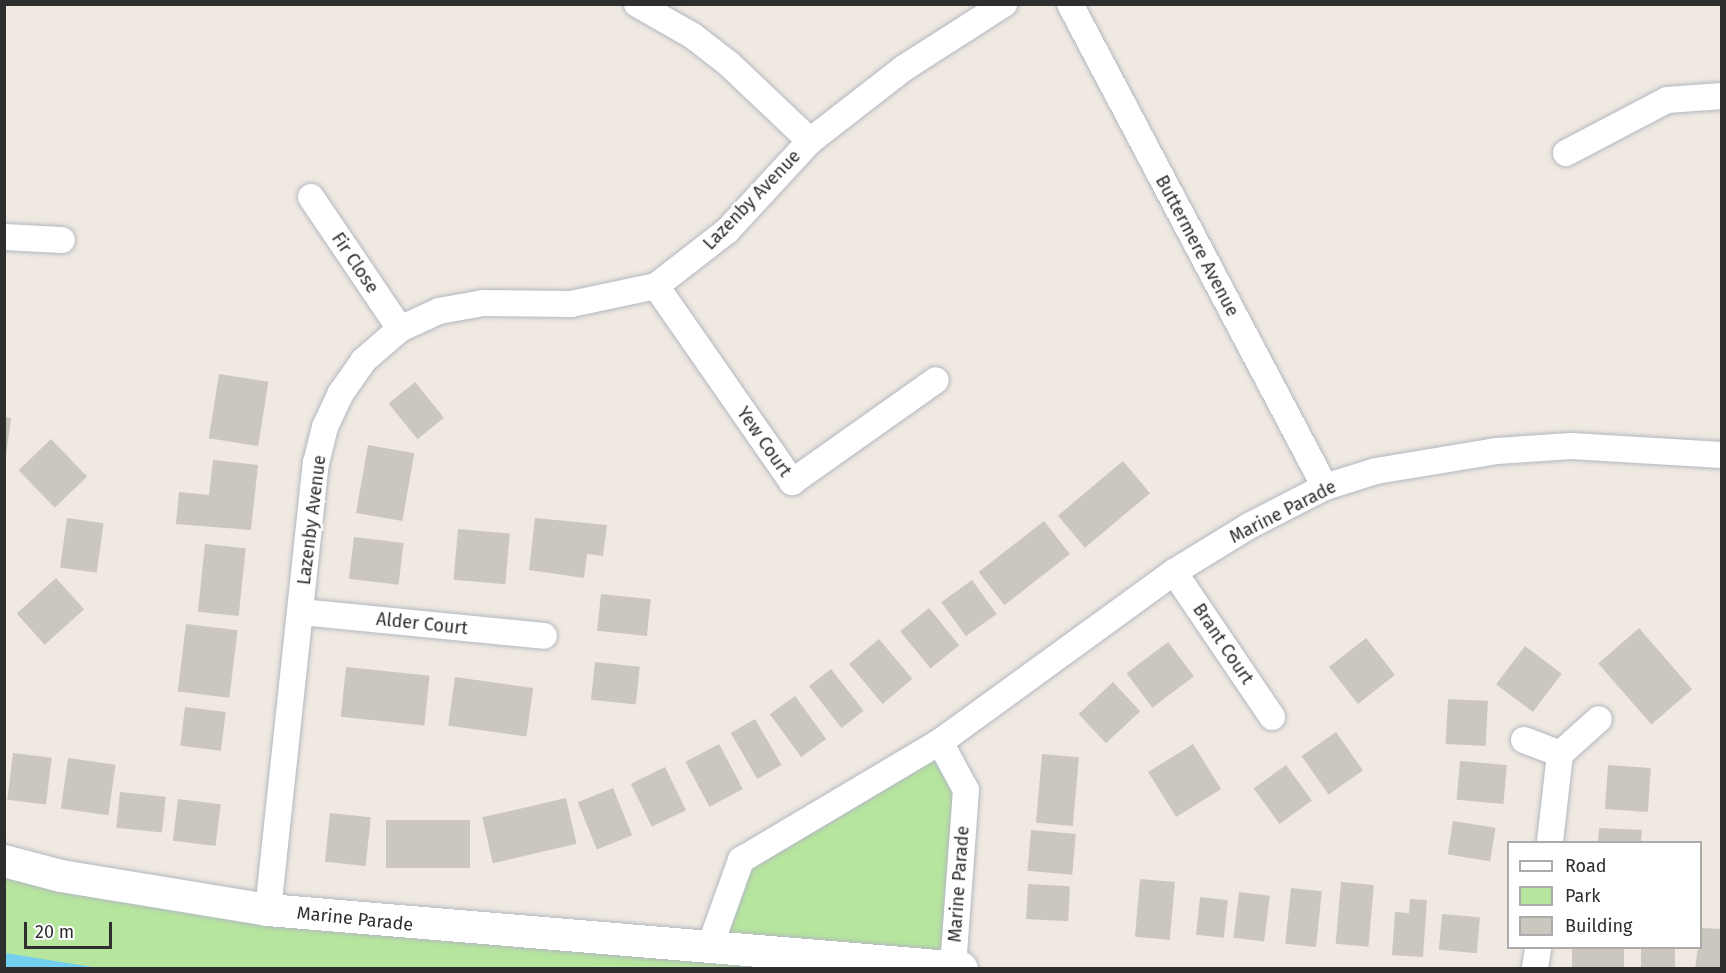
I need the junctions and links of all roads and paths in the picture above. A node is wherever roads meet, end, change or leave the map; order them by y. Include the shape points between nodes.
1 (637, 4) edge
2 (1004, 4) edge
3 (1070, 4) edge
4 (1722, 96) edge
5 (810, 141) junction
6 (1566, 153) dead end
7 (311, 197) dead end
8 (4, 237) edge
9 (62, 240) dead end
10 (656, 286) junction
11 (400, 328) junction
12 (936, 380) dead end
13 (1722, 455) edge
14 (1325, 487) junction
15 (1174, 572) junction
16 (301, 612) junction
17 (544, 636) dead end
18 (1272, 717) dead end
19 (1599, 719) dead end
20 (1524, 740) dead end
21 (940, 742) junction
22 (1560, 754) junction
23 (1550, 841) edge
24 (4, 861) edge
25 (268, 910) junction
26 (708, 949) junction
27 (1538, 949) edge
28 (957, 968) edge
29 (1535, 969) edge

1 - 5 street via 693,36 729,64
2 - 5 street, Lazenby Avenue via 904,68
3 - 14 street, Buttermere Avenue
4 - 6 street via 1667,100
5 - 10 street, Lazenby Avenue via 728,231
7 - 11 street, Fir Close
8 - 9 street
10 - 11 street, Lazenby Avenue via 571,304 483,303 439,311
10 - 12 street, Yew Court via 792,482
11 - 16 street, Lazenby Avenue via 363,361 325,427 316,463
13 - 14 street, Marine Parade via 1571,446 1497,451 1376,471
14 - 15 street, Marine Parade via 1249,526
15 - 18 street, Brant Court
15 - 21 street, Marine Parade
16 - 17 street, Alder Court
16 - 25 street, Lazenby Avenue
19 - 22 street
20 - 22 street
21 - 26 street, Marine Parade via 741,860
21 - 28 street, Marine Parade via 966,790
22 - 23 street
24 - 25 street, Marine Parade via 61,876
25 - 26 street, Marine Parade
26 - 28 street, Marine Parade
27 - 29 street

